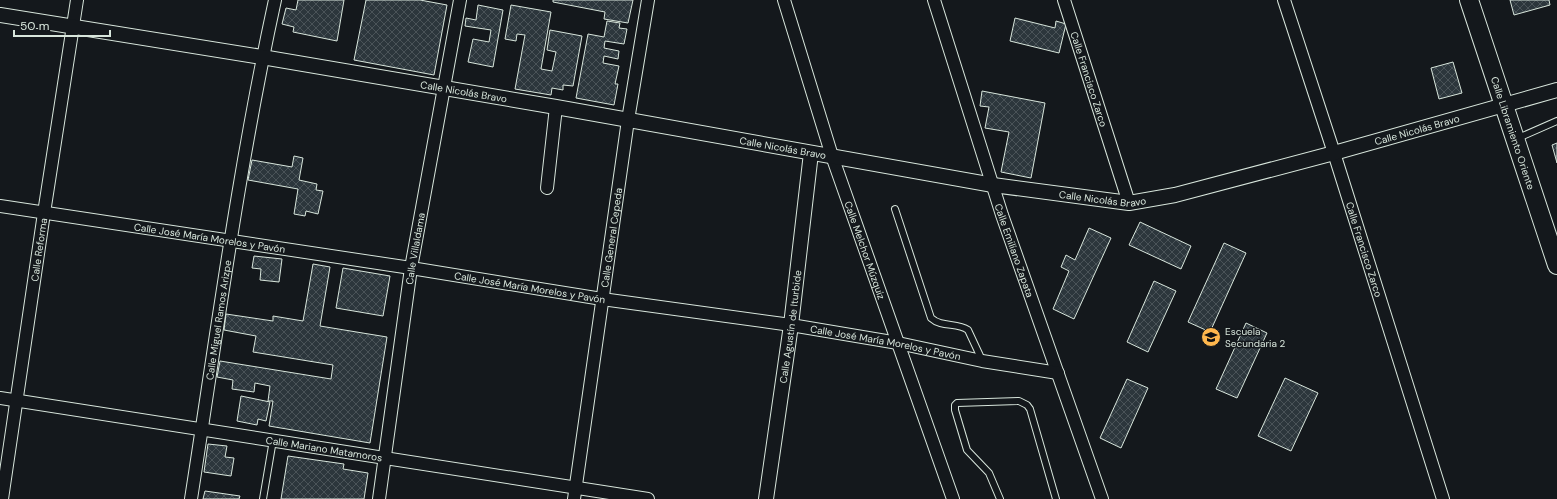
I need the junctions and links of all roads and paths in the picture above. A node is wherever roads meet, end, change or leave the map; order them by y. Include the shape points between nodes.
1 (77, 0) edge
2 (275, 0) edge
3 (460, 0) edge
4 (648, 0) edge
5 (784, 0) edge
6 (934, 0) edge
7 (1063, 0) edge
8 (1284, 0) edge
9 (1469, 0) edge
10 (0, 15) edge
11 (73, 27) junction
12 (262, 57) junction
13 (443, 89) junction
14 (1557, 90) edge
15 (1504, 106) junction
16 (556, 107) junction
17 (628, 120) junction
18 (1557, 121) edge
19 (1515, 139) junction
20 (811, 153) junction
21 (1334, 153) junction
22 (832, 156) junction
23 (993, 185) junction
24 (547, 188) dead end
25 (1129, 203) junction
26 (0, 206) edge
27 (895, 209) dead end
28 (44, 213) junction
29 (230, 241) junction
30 (1557, 265) edge
31 (410, 268) junction
32 (602, 299) junction
33 (791, 325) junction
34 (898, 343) junction
35 (982, 361) junction
36 (1058, 373) junction
37 (0, 398) edge
38 (17, 401) junction
39 (202, 431) junction
40 (273, 440) junction
41 (385, 458) junction
42 (575, 493) edge
43 (2, 499) edge
44 (191, 499) edge
45 (263, 499) edge
46 (379, 499) edge
47 (648, 499) edge
48 (766, 499) edge
49 (953, 499) edge
50 (1000, 499) edge
51 (1056, 499) edge
52 (1102, 499) edge
53 (1442, 499) edge

1 - 11 street, Calle Reforma
2 - 12 street, Calle Miguel Ramos Arizpe
3 - 13 street, Calle Villaldama
4 - 17 street, Calle General Cepeda
5 - 22 street, Calle Melchor Múzquiz
6 - 23 street, Calle Emiliano Zapata
7 - 25 street, Calle Francisco Zarco
8 - 21 street, Calle Francisco Zarco
9 - 15 main road, Calle Libramiento Oriente
10 - 11 street, Calle Nicolás Bravo
11 - 12 street, Calle Nicolás Bravo
11 - 28 street, Calle Reforma
12 - 13 street, Calle Nicolás Bravo
12 - 29 street, Calle Miguel Ramos Arizpe
13 - 16 street, Calle Nicolás Bravo
13 - 31 street, Calle Villaldama
14 - 15 street, Calle Nicolás Bravo
15 - 19 main road, Calle Libramiento Oriente
15 - 21 street, Calle Nicolás Bravo
16 - 17 street, Calle Nicolás Bravo
16 - 24 street
17 - 20 street, Calle Nicolás Bravo
17 - 32 street, Calle General Cepeda
18 - 19 lane
19 - 30 main road, Calle Libramiento Oriente
20 - 22 street, Calle Nicolás Bravo
20 - 33 street, Calle Agustín de Iturbide
21 - 25 street, Calle Nicolás Bravo via 1175,195
21 - 53 street, Calle Francisco Zarco
22 - 23 street, Calle Nicolás Bravo
22 - 34 street, Calle Melchor Múzquiz
23 - 25 street, Calle Nicolás Bravo
23 - 36 street, Calle Emiliano Zapata
26 - 28 street, Calle José María Morelos y Pavón
27 - 35 lane via 931,318 940,324 964,327 968,330
28 - 29 street, Calle José María Morelos y Pavón
28 - 38 street, Calle Reforma
29 - 31 street, Calle José María Morelos y Pavón
29 - 39 street, Calle Miguel Ramos Arizpe
31 - 32 street, Calle José María Morelos y Pavón
31 - 41 street, Calle Villaldama
32 - 33 street, Calle José María Morelos y Pavón
32 - 42 street, Calle General Cepeda
33 - 34 street, Calle José María Morelos y Pavón
33 - 48 street, Calle Agustín de Iturbide
34 - 35 street, Calle José María Morelos y Pavón
34 - 49 street, Calle Melchor Múzquiz
35 - 36 street, Calle José María Morelos y Pavón
36 - 52 street, Calle Emiliano Zapata
37 - 38 street, Calle Mariano Matamoros
38 - 39 street, Calle Mariano Matamoros
38 - 43 street, Calle Reforma
39 - 40 street, Calle Mariano Matamoros
39 - 44 street, Calle Miguel Ramos Arizpe
40 - 41 street, Calle Mariano Matamoros
40 - 45 lane
41 - 42 street, Calle Mariano Matamoros
41 - 46 street, Calle Villaldama
42 - 47 street, Calle Mariano Matamoros
50 - 51 lane via 989,474 967,450 954,410 957,403 1019,401 1027,405

